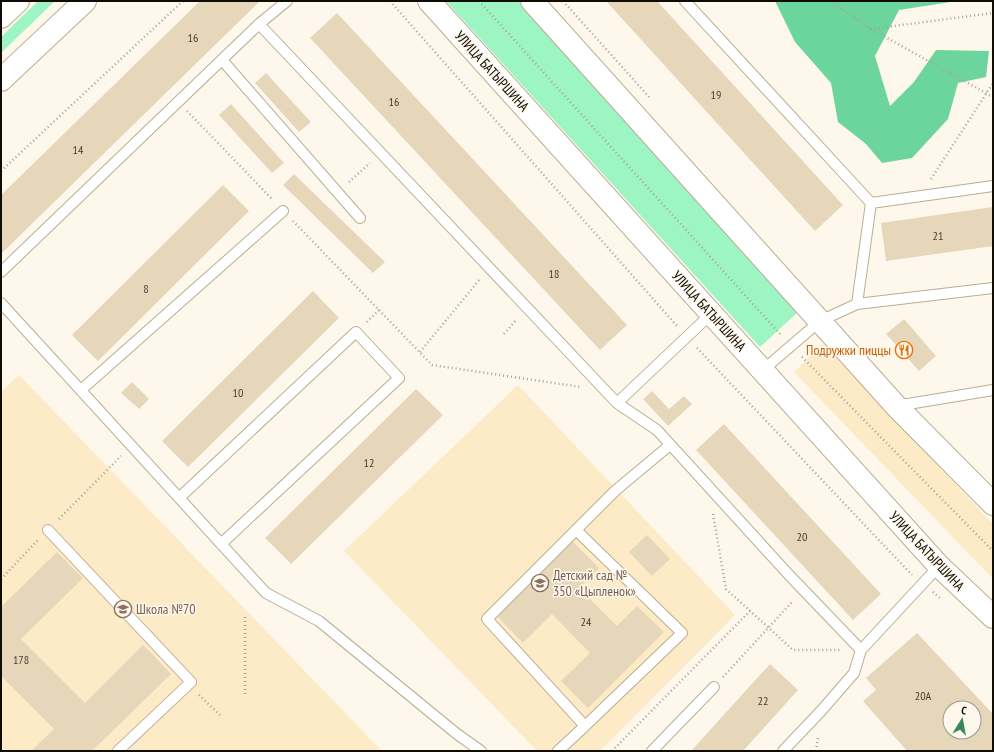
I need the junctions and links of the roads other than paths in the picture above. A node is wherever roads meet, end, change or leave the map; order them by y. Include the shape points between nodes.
1 (18, 1) edge
2 (85, 1) edge
3 (287, 1) edge
4 (429, 1) edge
5 (532, 1) edge
6 (685, 1) edge
7 (1, 17) edge
8 (259, 24) junction
9 (222, 60) junction
10 (1, 80) edge
11 (993, 186) edge
12 (871, 204) junction
13 (283, 211) road end
14 (360, 218) dead end
15 (1, 272) edge
16 (993, 288) edge
17 (1, 303) edge
18 (857, 304) junction
19 (712, 313) junction
20 (820, 321) junction
21 (763, 370) junction
22 (81, 390) junction
23 (993, 390) edge
24 (617, 403) junction
25 (896, 406) junction
26 (670, 445) junction
27 (180, 498) junction
28 (993, 504) edge
29 (48, 530) road end
30 (576, 530) junction
31 (221, 544) junction
32 (939, 566) junction
33 (993, 617) edge
34 (861, 650) junction
35 (714, 687) road end
36 (584, 726) junction
37 (118, 751) edge
38 (481, 751) edge
39 (558, 751) edge
40 (652, 751) edge
41 (783, 751) edge

1 - 7 street
2 - 10 street
3 - 8 lane
4 - 19 street, УЛИЦА БАТЫРШИНА
5 - 20 street
6 - 12 lane
8 - 9 lane
8 - 24 lane
9 - 14 lane
9 - 15 lane
11 - 12 lane
12 - 18 lane
13 - 22 lane
16 - 18 lane
17 - 22 lane
18 - 20 lane
19 - 21 street, УЛИЦА БАТЫРШИНА
19 - 24 lane
20 - 21 lane
20 - 25 street
21 - 32 street, УЛИЦА БАТЫРШИНА
22 - 27 lane
23 - 25 lane
24 - 26 lane via 657,430
25 - 28 street
26 - 30 lane via 616,490
26 - 34 lane
27 - 31 lane
27 - 31 lane via 356,332 398,378
29 - 37 lane via 191,682
30 - 36 lane via 487,619
30 - 36 lane via 682,633
31 - 38 lane via 266,593 319,621
32 - 33 street, УЛИЦА БАТЫРШИНА
32 - 34 lane
34 - 41 lane via 854,673
35 - 40 lane
36 - 39 lane

